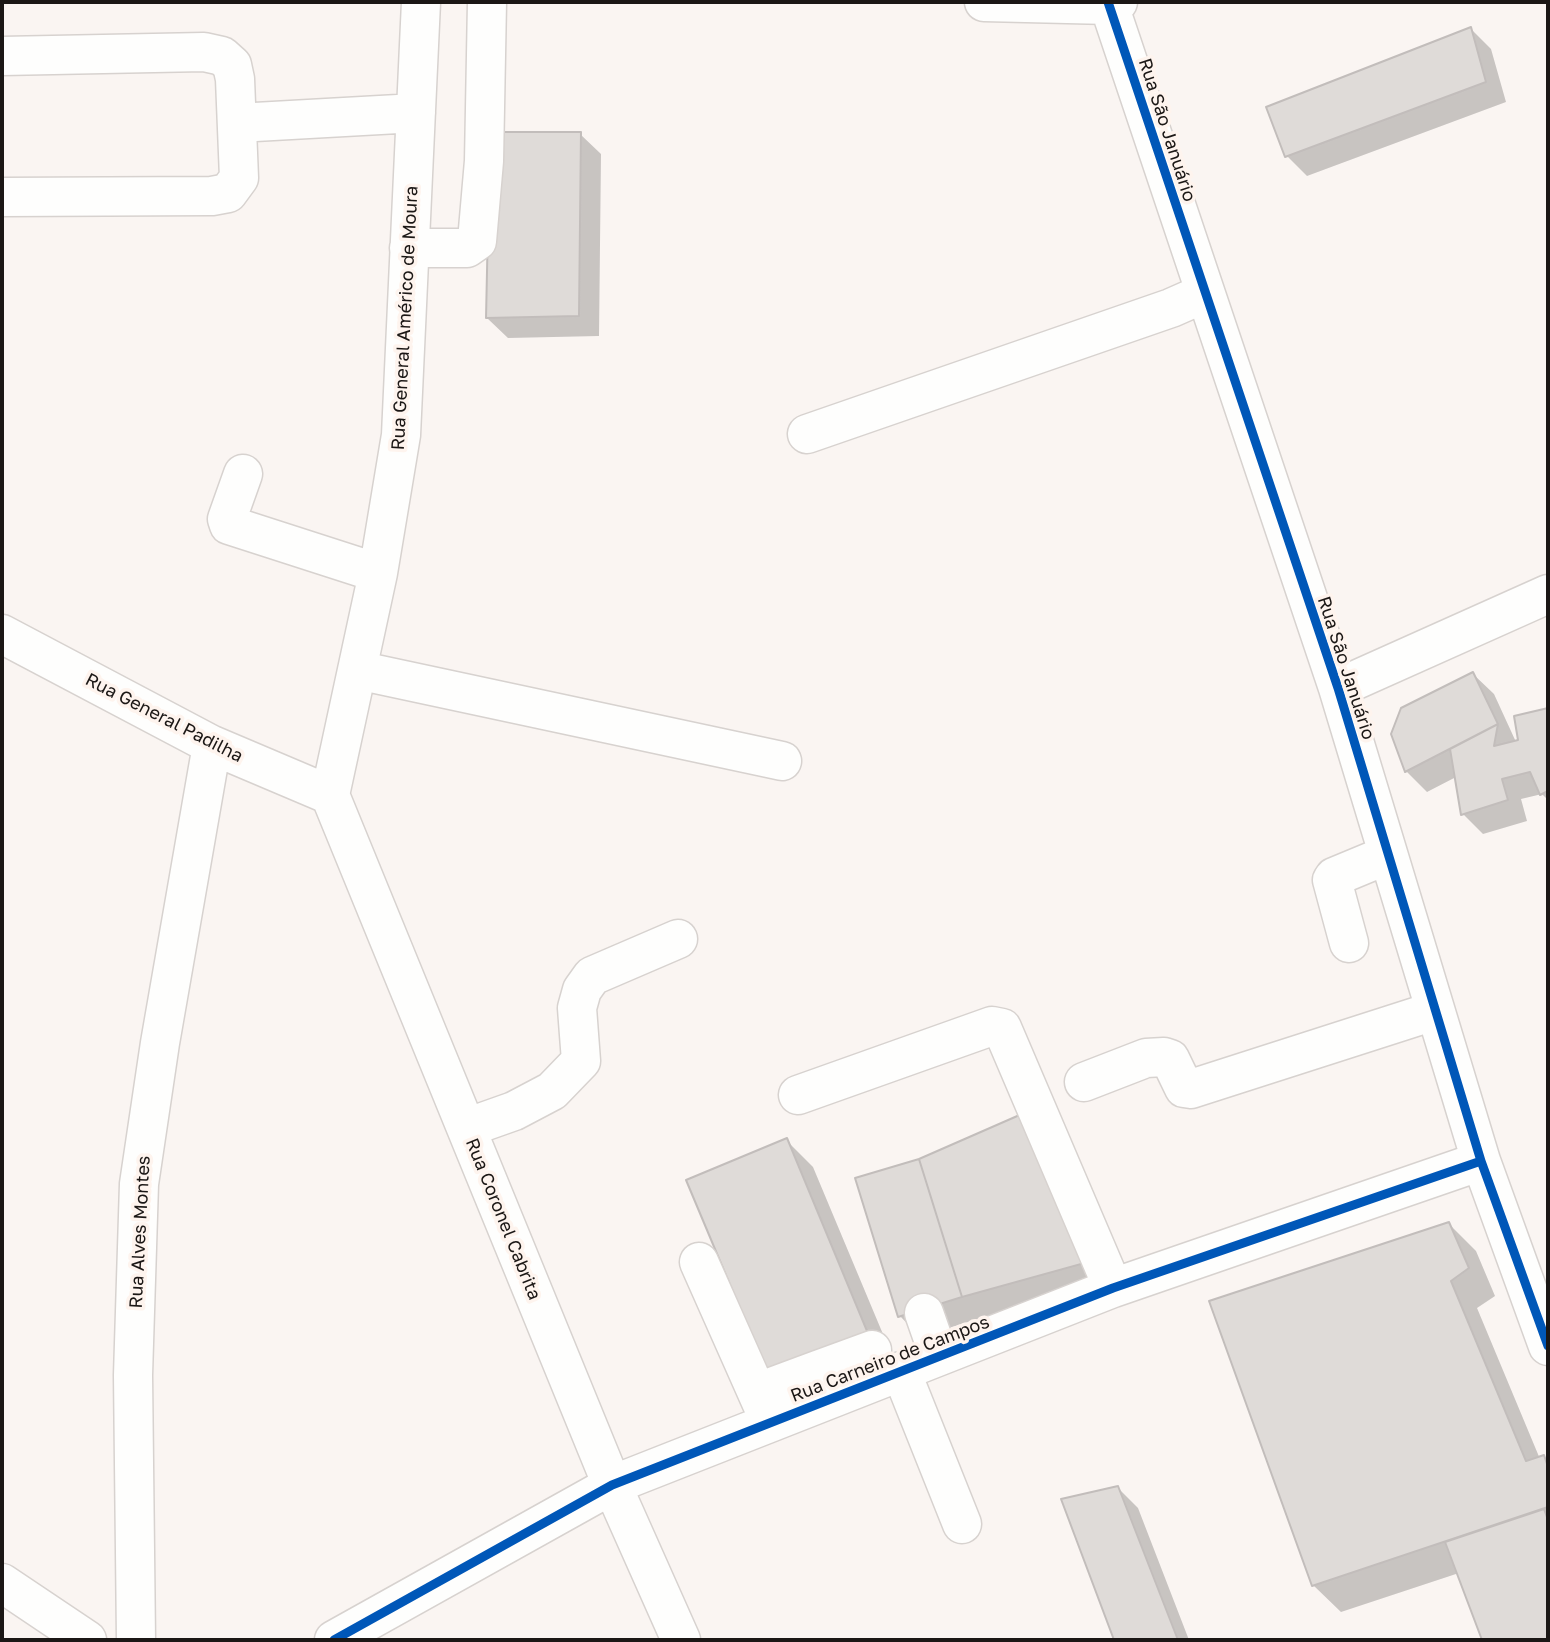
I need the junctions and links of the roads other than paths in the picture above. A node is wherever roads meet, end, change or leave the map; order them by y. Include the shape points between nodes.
1 (421, 2) edge
2 (487, 2) edge
3 (984, 2) edge
4 (1112, 3) edge
5 (2, 56) edge
6 (416, 113) junction
7 (237, 123) junction
8 (2, 197) edge
9 (410, 248) junction
10 (1205, 293) junction
11 (807, 434) dead end
12 (243, 474) dead end
13 (378, 573) junction
14 (1548, 594) edge
15 (2, 634) edge
16 (358, 670) junction
17 (1338, 688) junction
18 (212, 745) junction
19 (782, 761) dead end
20 (330, 795) junction
21 (1387, 855) junction
22 (678, 939) dead end
23 (1349, 943) dead end
24 (1434, 1011) junction
25 (1084, 1082) dead end
26 (798, 1095) dead end
27 (466, 1128) junction
28 (1481, 1161) junction
29 (699, 1262) dead end
30 (1113, 1288) junction
31 (924, 1313) dead end
32 (1548, 1346) edge
33 (939, 1356) junction
34 (887, 1361) junction
35 (764, 1407) junction
36 (612, 1485) junction
37 (962, 1524) dead end
38 (2, 1583) edge
39 (359, 1634) edge
40 (71, 1636) edge
41 (135, 1640) edge
42 (681, 1640) edge

1 - 6 street, Rua General Américo de Moura
2 - 9 street via 484,161 477,241 467,248
3 - 4 street
4 - 10 street, Rua São Januário
5 - 7 street via 204,52 222,56 232,65
6 - 7 street
6 - 9 street, Rua General Américo de Moura
7 - 8 street via 239,178 228,193
9 - 13 street, Rua General Américo de Moura via 401,435
10 - 11 street
10 - 17 street, Rua São Januário
12 - 13 street via 227,519 229,525
13 - 16 street, Rua General Américo de Moura
14 - 17 street
15 - 18 street, Rua General Padilha
16 - 19 street
16 - 20 street, Rua General Américo de Moura
17 - 21 street, Rua São Januário
18 - 20 street, Rua General Padilha
18 - 41 street, Rua Alves Montes via 139,1184 133,1375
20 - 27 street, Rua Coronel Cabrita
21 - 23 street via 1332,880
21 - 24 street, Rua São Januário
22 - 27 street via 592,976 582,990 578,1008 581,1061 552,1091
24 - 25 street via 1191,1089 1184,1087 1170,1059 1164,1057 1146,1058
24 - 28 street, Rua São Januário
26 - 30 street via 992,1026 1002,1028
27 - 36 street, Rua Coronel Cabrita
28 - 30 street, Rua Carneiro de Campos
28 - 32 street, Rua São Januário
29 - 35 street
30 - 33 street, Rua Carneiro de Campos
31 - 33 street
33 - 34 street, Rua Carneiro de Campos
34 - 35 street, Rua Carneiro de Campos
34 - 37 street
35 - 36 street, Rua Carneiro de Campos
36 - 39 street, Rua Carneiro de Campos
36 - 42 street, Rua Coronel Cabrita
38 - 40 street

